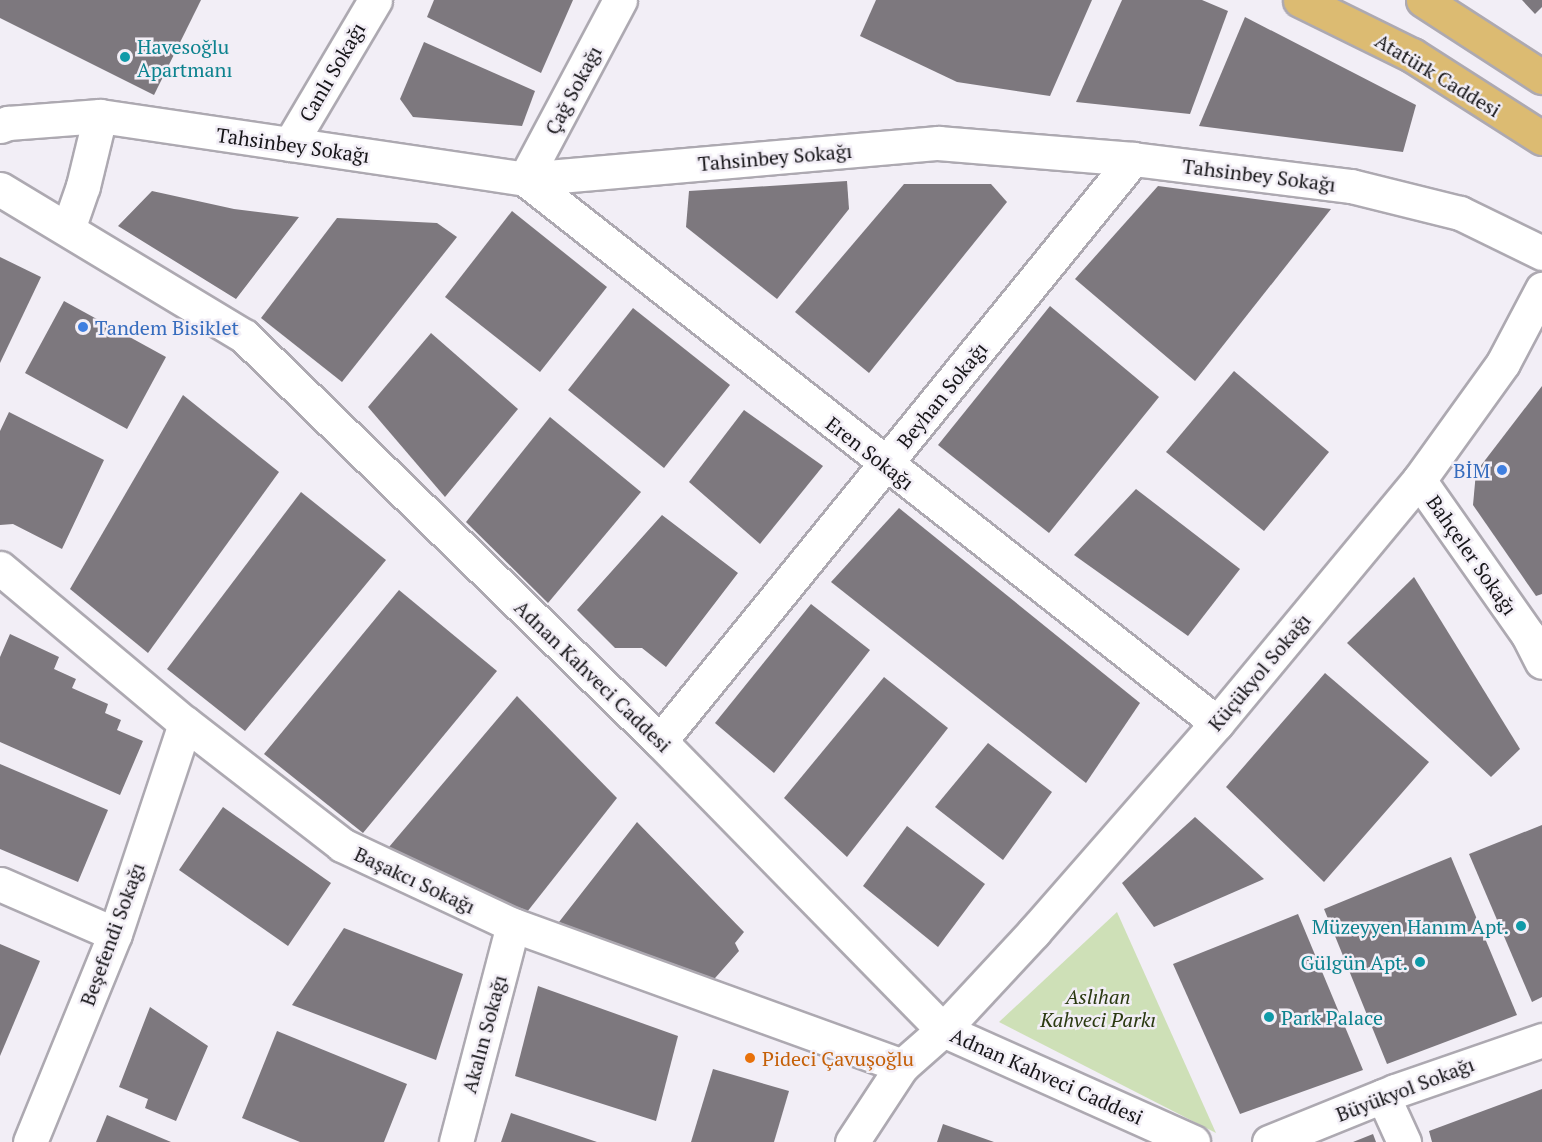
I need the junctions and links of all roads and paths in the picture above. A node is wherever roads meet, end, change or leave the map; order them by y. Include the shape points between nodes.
1 (375, 0) edge
2 (621, 0) edge
3 (1300, 0) edge
4 (1423, 0) edge
5 (1542, 77) edge
6 (100, 116) junction
7 (0, 126) edge
8 (1542, 138) edge
9 (290, 144) junction
10 (1133, 159) junction
11 (525, 179) junction
12 (0, 189) edge
13 (68, 229) junction
14 (1542, 254) edge
15 (1542, 289) edge
16 (885, 465) junction
17 (1419, 480) junction
18 (0, 568) edge
19 (1537, 641) edge
20 (185, 723) junction
21 (1217, 723) junction
22 (660, 741) junction
23 (0, 884) edge
24 (513, 925) junction
25 (115, 934) junction
26 (943, 1030) junction
27 (1542, 1040) edge
28 (902, 1066) junction
29 (1383, 1095) junction
30 (30, 1142) edge
31 (456, 1142) edge
32 (852, 1142) edge
33 (1193, 1142) edge
34 (1269, 1142) edge
35 (1404, 1142) edge

1 - 9 street, Canlı Sokağı
2 - 11 street, Çağ Sokağı
3 - 8 main road, Atatürk Caddesi via 1413,55
4 - 5 main road
6 - 7 street, Tahsinbey Sokağı
6 - 9 street, Tahsinbey Sokağı
6 - 13 street
9 - 11 street, Tahsinbey Sokağı
10 - 11 street, Tahsinbey Sokağı via 938,143
10 - 14 street, Tahsinbey Sokağı via 1351,186 1460,213
10 - 16 street, Beyhan Sokağı
11 - 16 street, Eren Sokağı
12 - 13 street, Adnan Kahveci Caddesi
13 - 22 street, Adnan Kahveci Caddesi via 244,336
15 - 17 street, Küçükyol Sokağı via 1503,363
16 - 21 street, Eren Sokağı
16 - 22 street, Beyhan Sokağı
17 - 19 street, Bahçeler Sokağı
17 - 21 street, Küçükyol Sokağı
18 - 20 street, Başakcı Sokağı
20 - 24 street, Başakcı Sokağı via 342,845
20 - 25 street, Beşefendi Sokağı
21 - 26 street, Küçükyol Sokağı
22 - 26 street, Adnan Kahveci Caddesi
23 - 25 street
24 - 28 street, Başakcı Sokağı
24 - 31 street, Akalın Sokağı
25 - 30 street, Beşefendi Sokağı
26 - 28 street, Küçükyol Sokağı
26 - 33 street, Adnan Kahveci Caddesi
27 - 29 street, Büyükyol Sokağı
28 - 32 street, Küçükyol Sokağı
29 - 34 street, Büyükyol Sokağı
29 - 35 street

